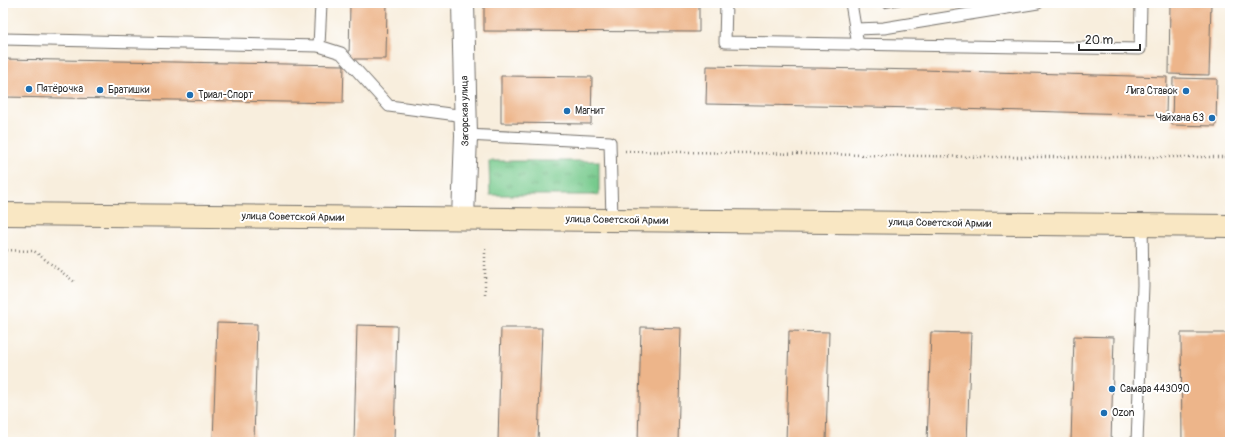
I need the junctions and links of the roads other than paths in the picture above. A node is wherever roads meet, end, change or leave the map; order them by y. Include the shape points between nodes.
1 (320, 3) edge
2 (463, 3) edge
3 (726, 3) edge
4 (851, 3) edge
5 (1038, 3) edge
6 (1141, 3) edge
7 (855, 29) junction
8 (3, 39) edge
9 (858, 45) junction
10 (319, 46) junction
11 (465, 125) junction
12 (3, 214) edge
13 (463, 218) junction
14 (612, 220) junction
15 (1142, 224) junction
16 (1230, 226) edge
17 (1137, 442) edge

1 - 10 lane
2 - 11 street, Загорская улица
3 - 9 lane via 725,42
4 - 7 lane
5 - 7 lane via 884,28
6 - 9 lane via 1140,49
7 - 9 lane
8 - 10 lane
10 - 11 lane via 341,53 389,106
11 - 13 street, Загорская улица
11 - 14 lane via 610,142
12 - 13 main road, улица Советской Армии
13 - 14 main road, улица Советской Армии
14 - 15 main road, улица Советской Армии
15 - 16 main road, улица Советской Армии
15 - 17 lane via 1143,285

